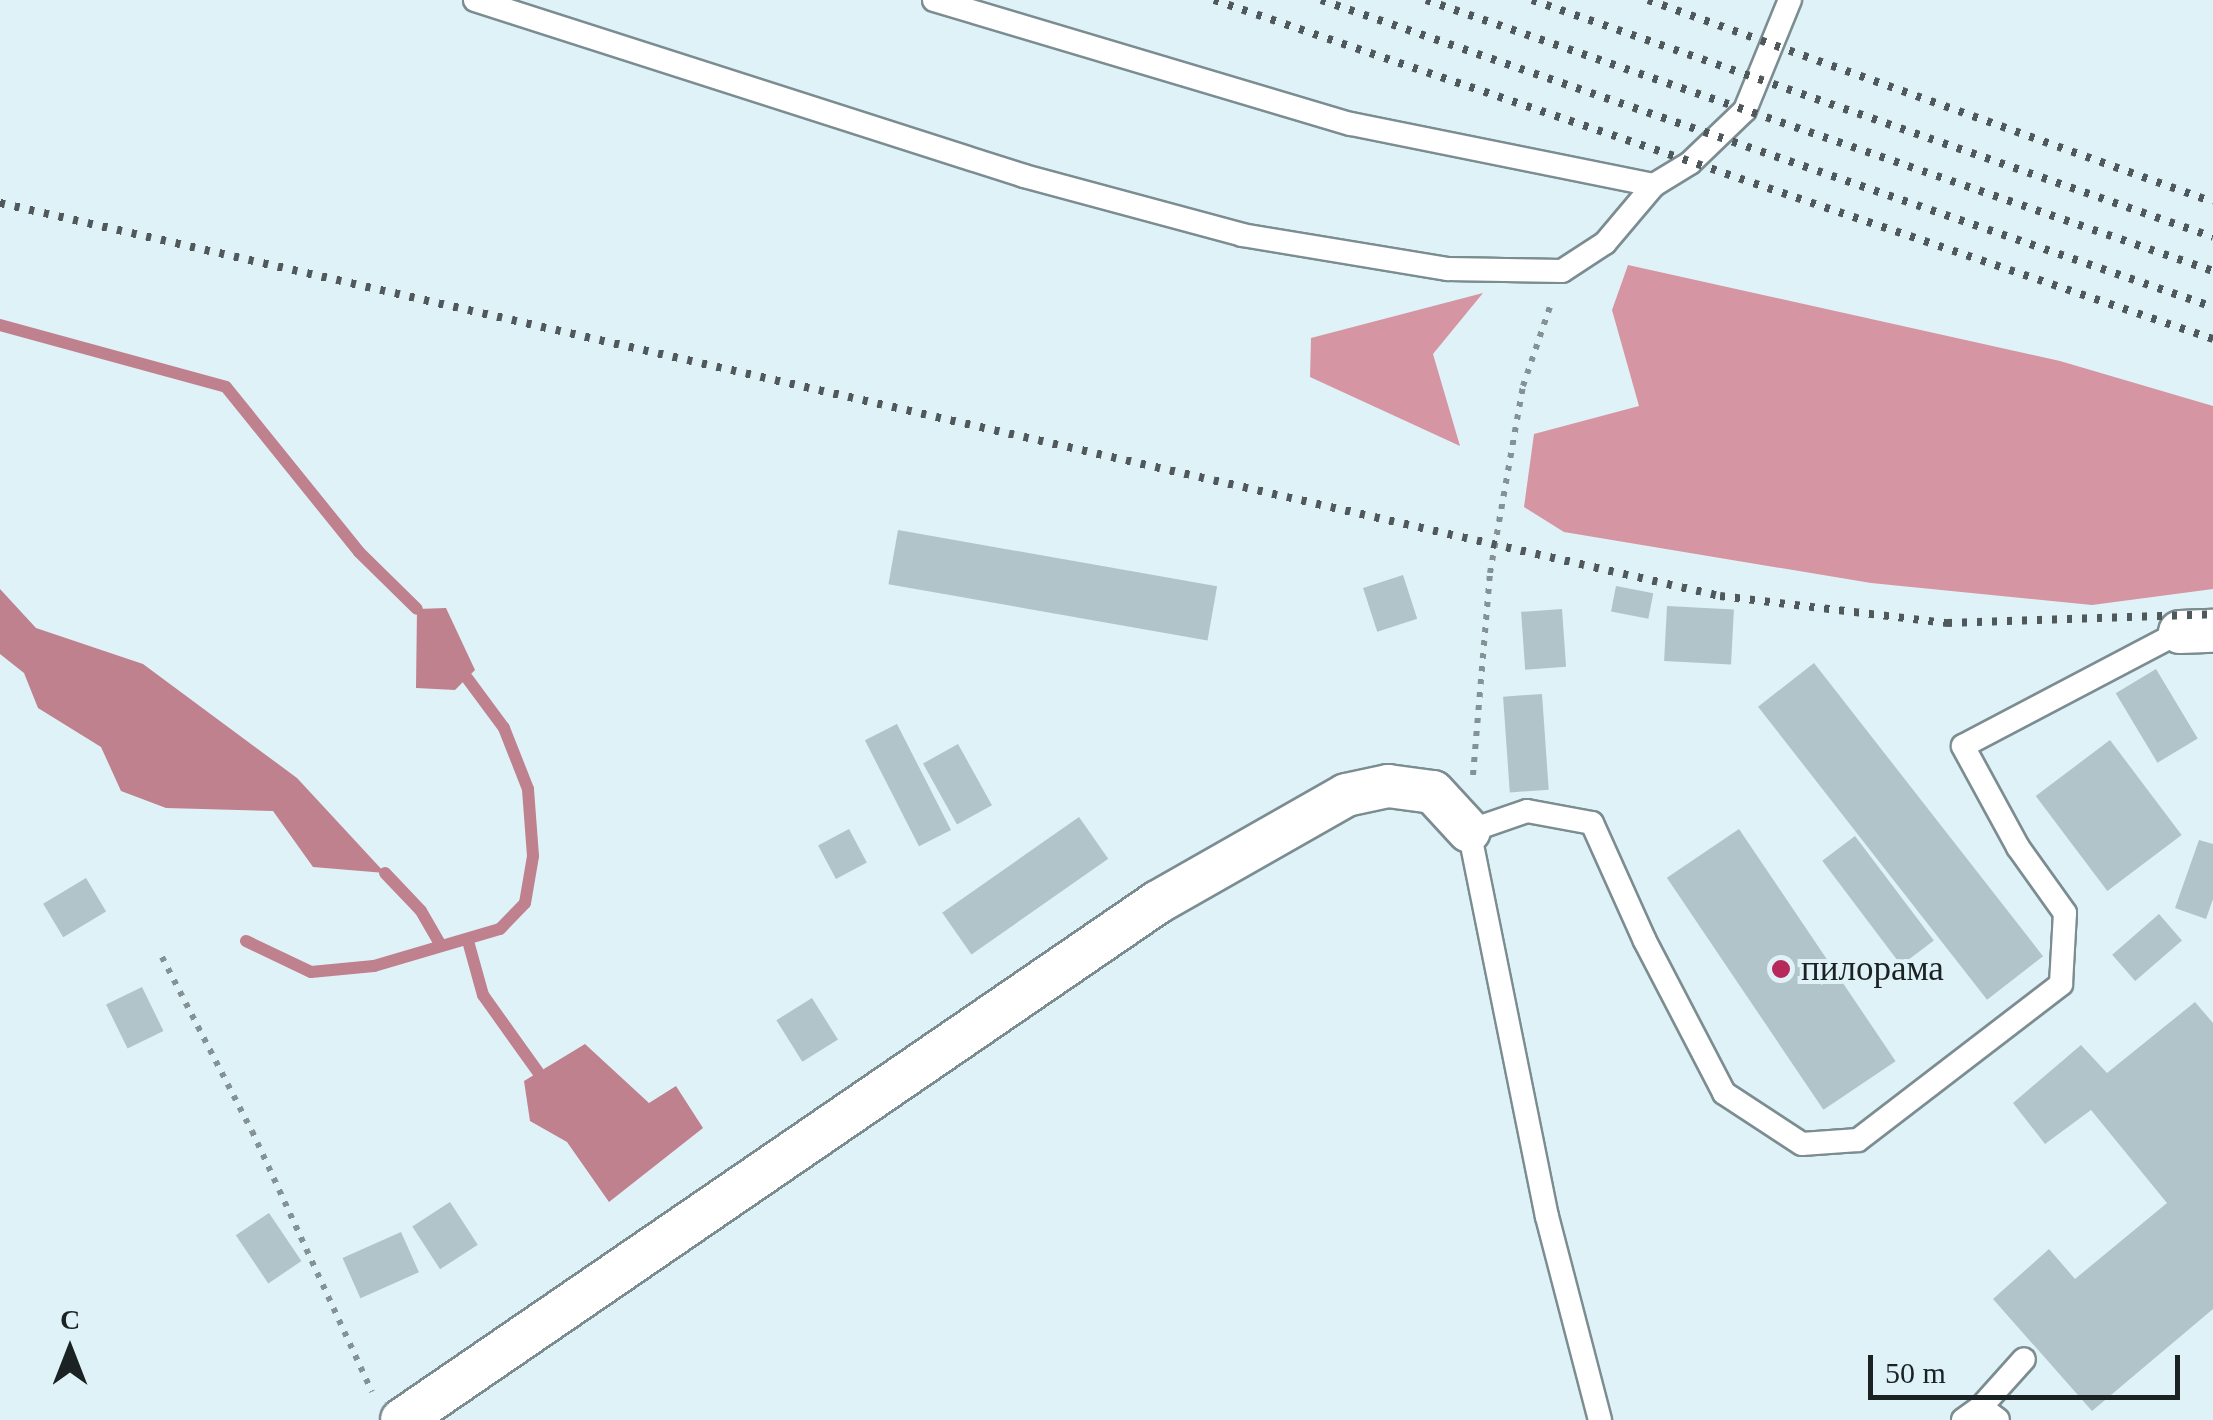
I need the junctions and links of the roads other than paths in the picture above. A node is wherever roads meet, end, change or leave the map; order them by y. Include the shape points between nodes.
1 (475, 0) edge
2 (934, 0) edge
3 (1790, 0) edge
4 (1654, 185) junction
5 (2196, 631) edge
6 (1469, 831) junction
7 (2024, 1359) dead end
8 (389, 1411) edge
9 (1981, 1416) edge
10 (1600, 1420) edge

1 - 4 lane via 1024,176 1242,235 1448,269 1562,272 1605,243
2 - 4 lane via 1351,124
3 - 4 lane via 1745,110 1690,163
5 - 6 lane via 1963,746 2018,847 2065,913 2061,984 1858,1140 1802,1144 1724,1093 1592,823 1527,811
6 - 8 street via 1432,792 1388,786 1346,795 1158,902
6 - 10 lane via 1547,1218
7 - 9 lane

